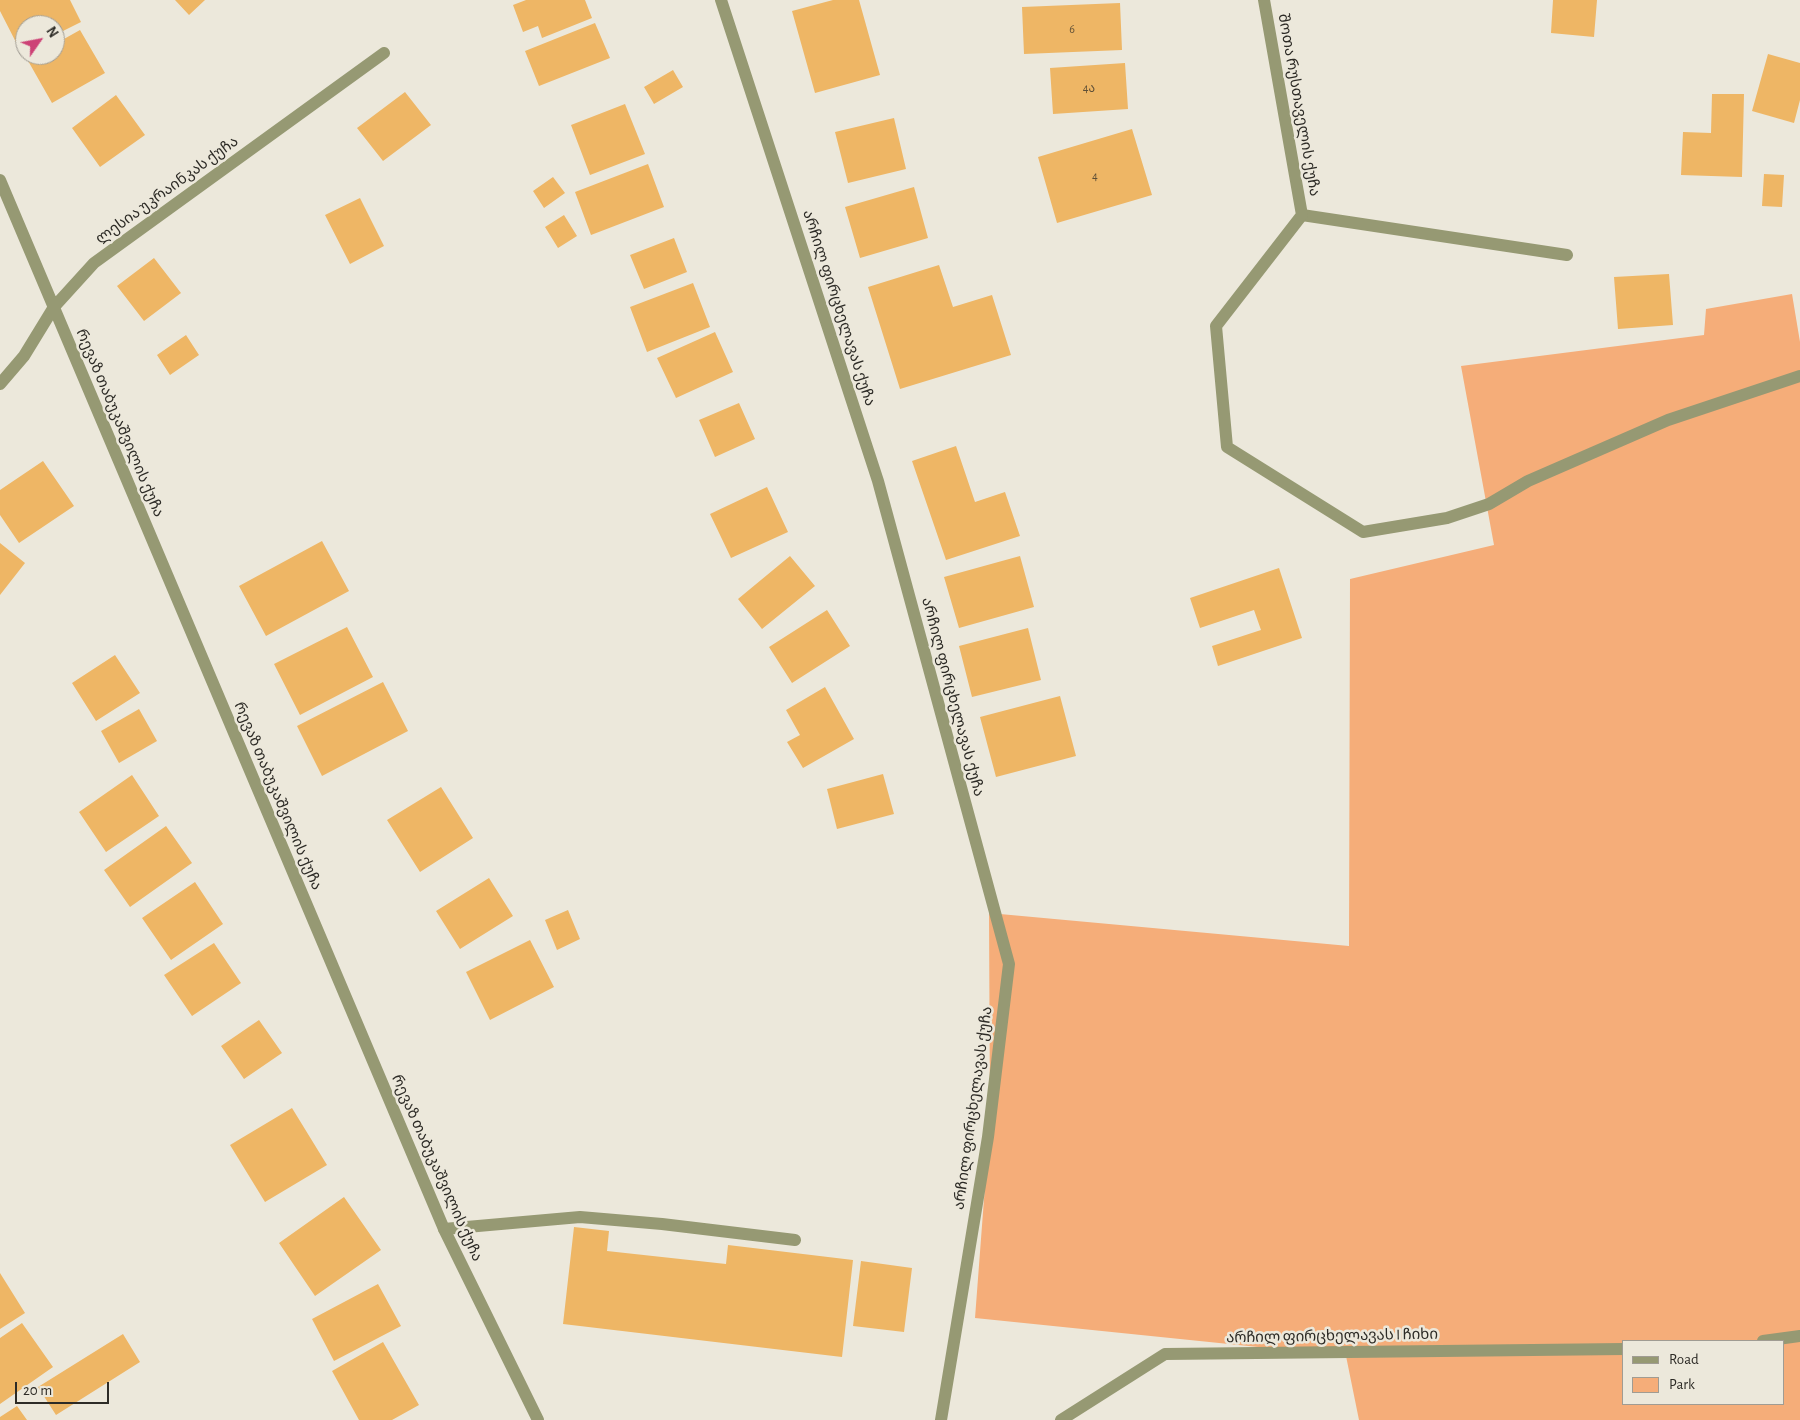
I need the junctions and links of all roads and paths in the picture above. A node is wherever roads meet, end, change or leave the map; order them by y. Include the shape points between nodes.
1 (721, 0) edge
2 (1264, 0) edge
3 (384, 53) dead end
4 (0, 180) edge
5 (1302, 216) junction
6 (1567, 255) dead end
7 (54, 307) junction
8 (1800, 376) edge
9 (0, 384) edge
10 (444, 1229) junction
11 (795, 1240) dead end
12 (1800, 1336) edge
13 (1770, 1340) edge
14 (1622, 1349) edge
15 (538, 1420) edge
16 (941, 1420) edge
17 (1061, 1420) edge

1 - 16 street, არჩილ ფირცხელავას ქუჩა via 878,481 1009,964 988,1137
2 - 5 street, შოთა რუსთაველის ქუჩა
3 - 7 street, ლესია უკრაინკას ქუჩა via 94,263
4 - 7 street, რევაზ თაბუკაშვილის ქუჩა
5 - 6 street
5 - 8 street via 1216,326 1227,447 1363,532 1447,518 1490,504 1528,481 1668,420
7 - 9 street, ლესია უკრაინკას ქუჩა via 24,356
7 - 10 street, რევაზ თაბუკაშვილის ქუჩა
10 - 11 street via 580,1217
10 - 15 street, რევაზ თაბუკაშვილის ქუჩა
12 - 13 street
14 - 17 street, არჩილ ფირცხელავას I ჩიხი via 1165,1354

